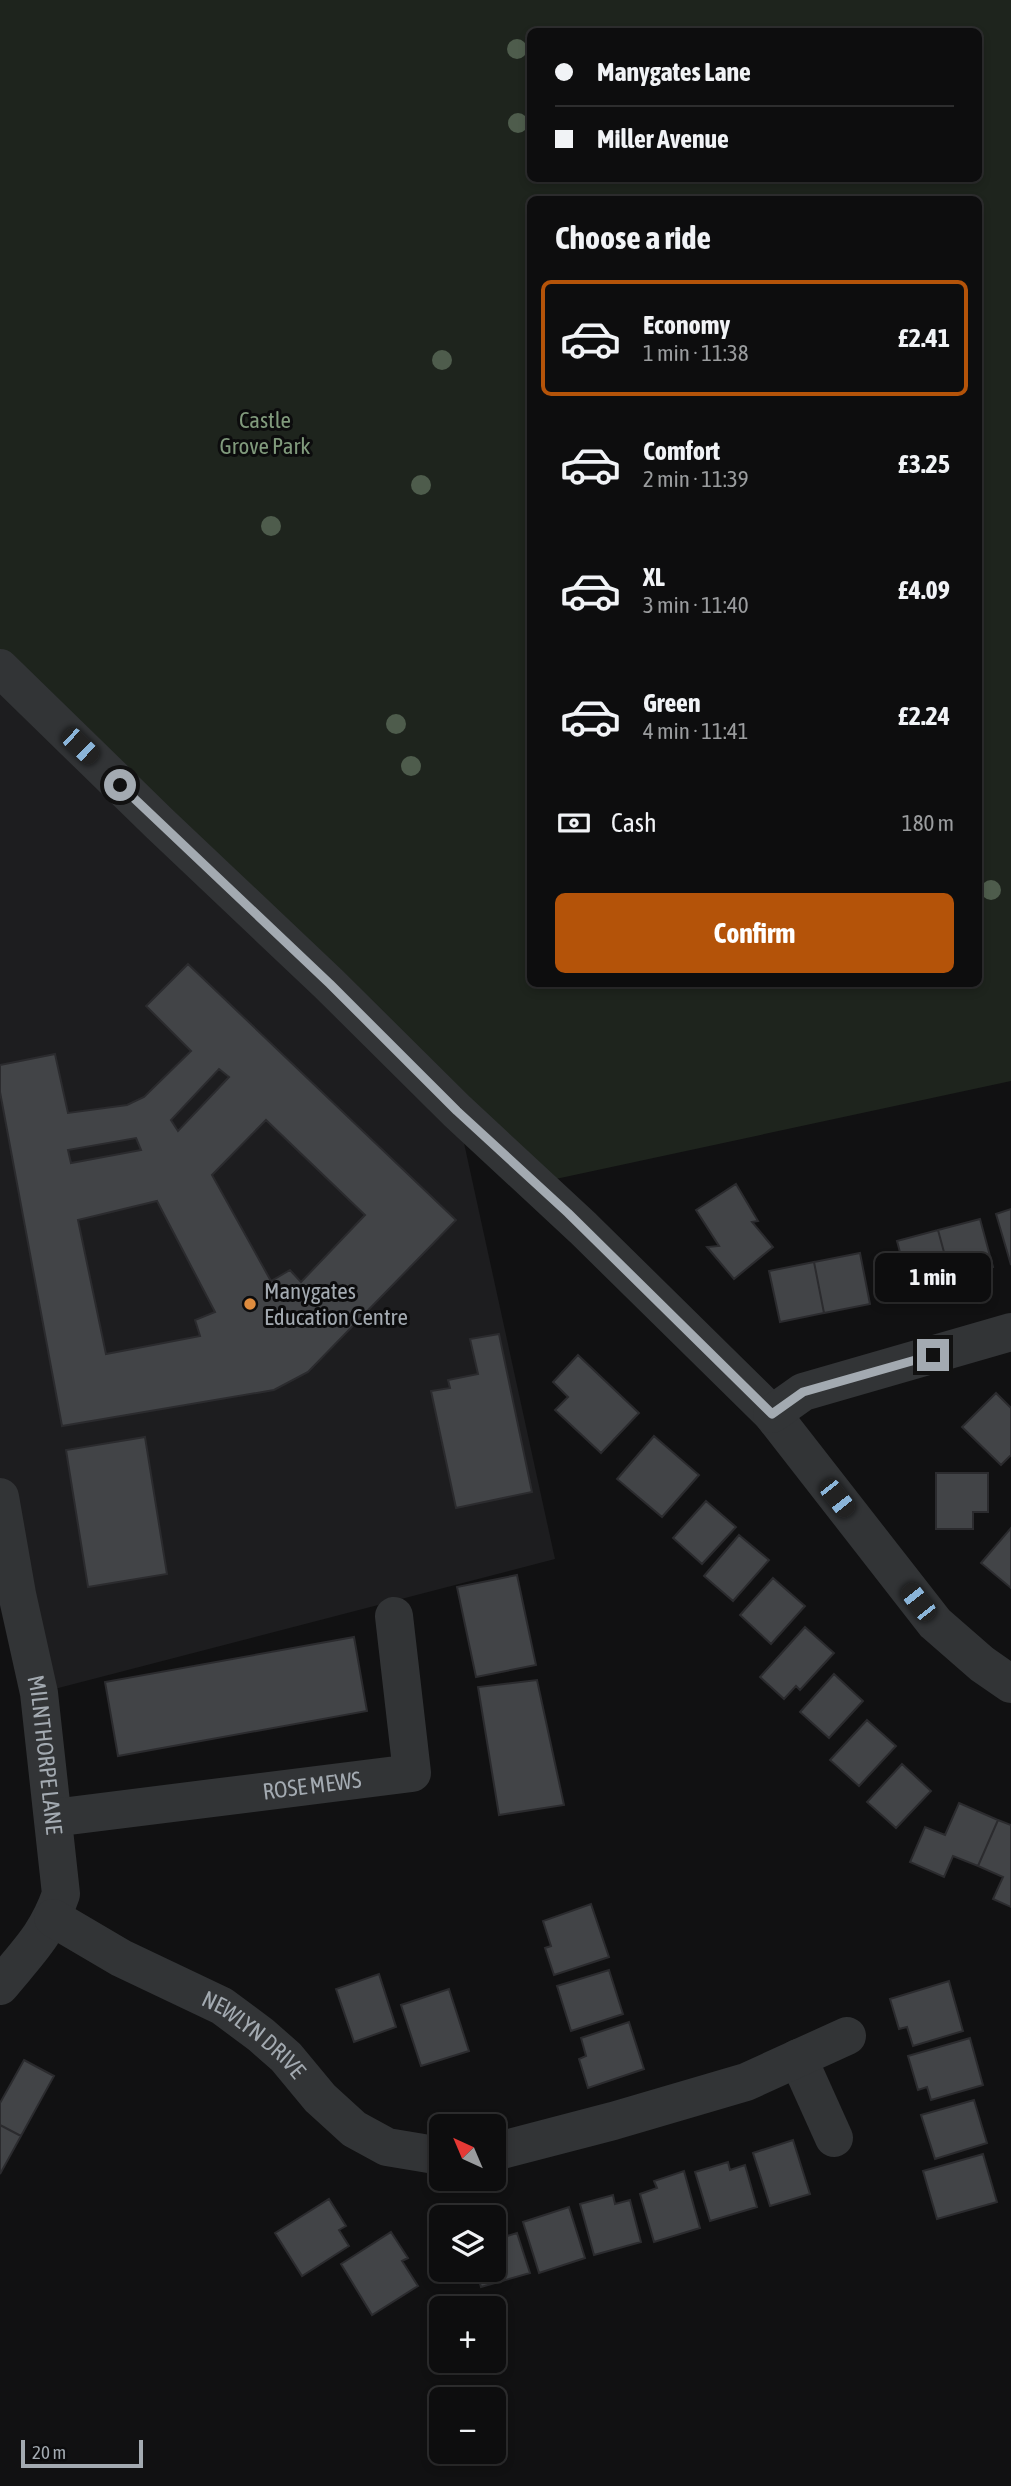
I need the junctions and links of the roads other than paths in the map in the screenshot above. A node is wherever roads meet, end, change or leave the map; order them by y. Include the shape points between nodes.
1 (0, 668) edge
2 (1011, 1332) edge
3 (772, 1414) junction
4 (0, 1497) edge
5 (8, 1596) edge
6 (394, 1616) dead end
7 (1011, 1684) edge
8 (53, 1818) junction
9 (53, 1918) junction
10 (0, 1986) edge
11 (847, 2036) dead end
12 (798, 2058) junction
13 (834, 2138) dead end
14 (506, 2149) edge
15 (429, 2154) edge

1 - 3 street
2 - 3 street via 803,1392
3 - 7 street via 935,1623
4 - 5 street, MILNTHORPE LANE
5 - 8 street, MILNTHORPE LANE via 39,1693
6 - 8 street, ROSE MEWS via 412,1773
8 - 9 street, MILNTHORPE LANE via 61,1894
9 - 10 street via 40,1941
9 - 15 street, NEWLYN DRIVE via 121,1958 222,2006 286,2057 354,2129 387,2147
11 - 12 street
12 - 13 street
12 - 14 street via 746,2082

